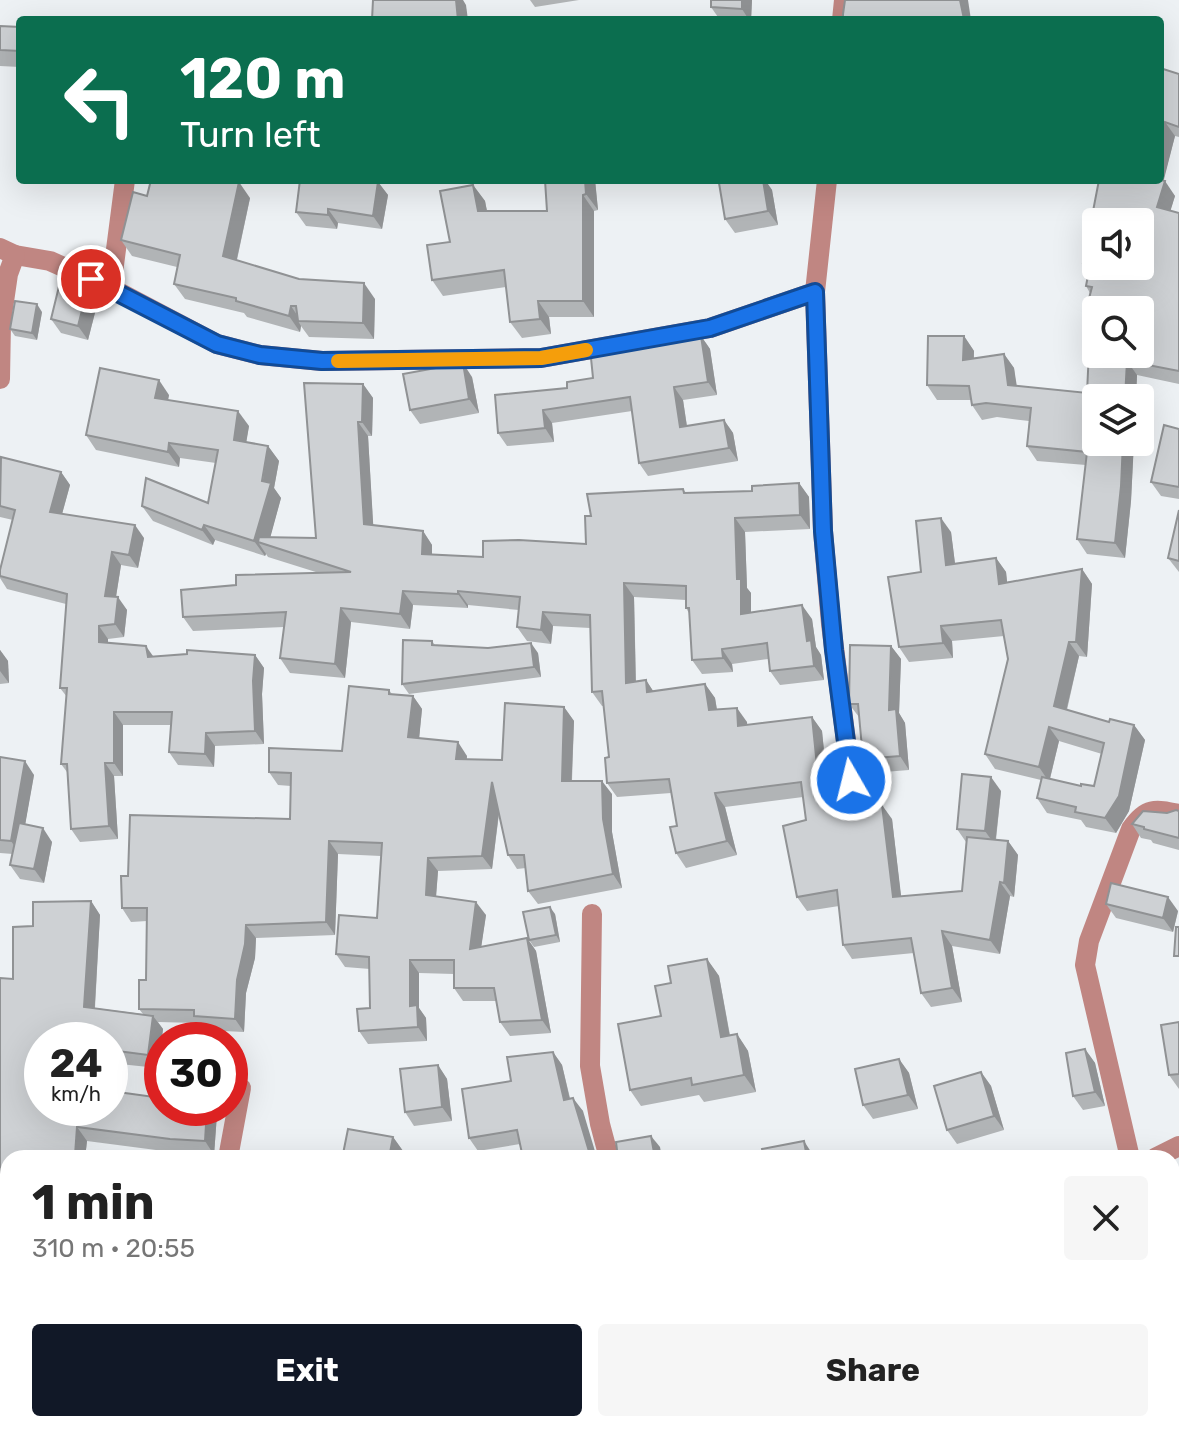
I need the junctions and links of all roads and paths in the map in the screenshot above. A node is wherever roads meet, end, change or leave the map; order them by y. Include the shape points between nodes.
1 (124, 184) edge
2 (827, 184) edge
3 (8, 252) edge
4 (111, 288) junction
5 (815, 292) junction
6 (0, 379) edge
7 (851, 780) dead end
8 (1179, 814) edge
9 (592, 914) dead end
10 (234, 1126) edge
11 (229, 1150) edge
12 (607, 1150) edge
13 (1128, 1150) edge

1 - 4 street
2 - 5 street
3 - 4 street via 50,261
3 - 6 street
4 - 5 street via 217,344 322,361 541,358 710,328
5 - 7 street via 823,531
8 - 13 street via 1155,809 1140,815 1131,829 1085,965
9 - 12 street via 590,1066
10 - 11 street

